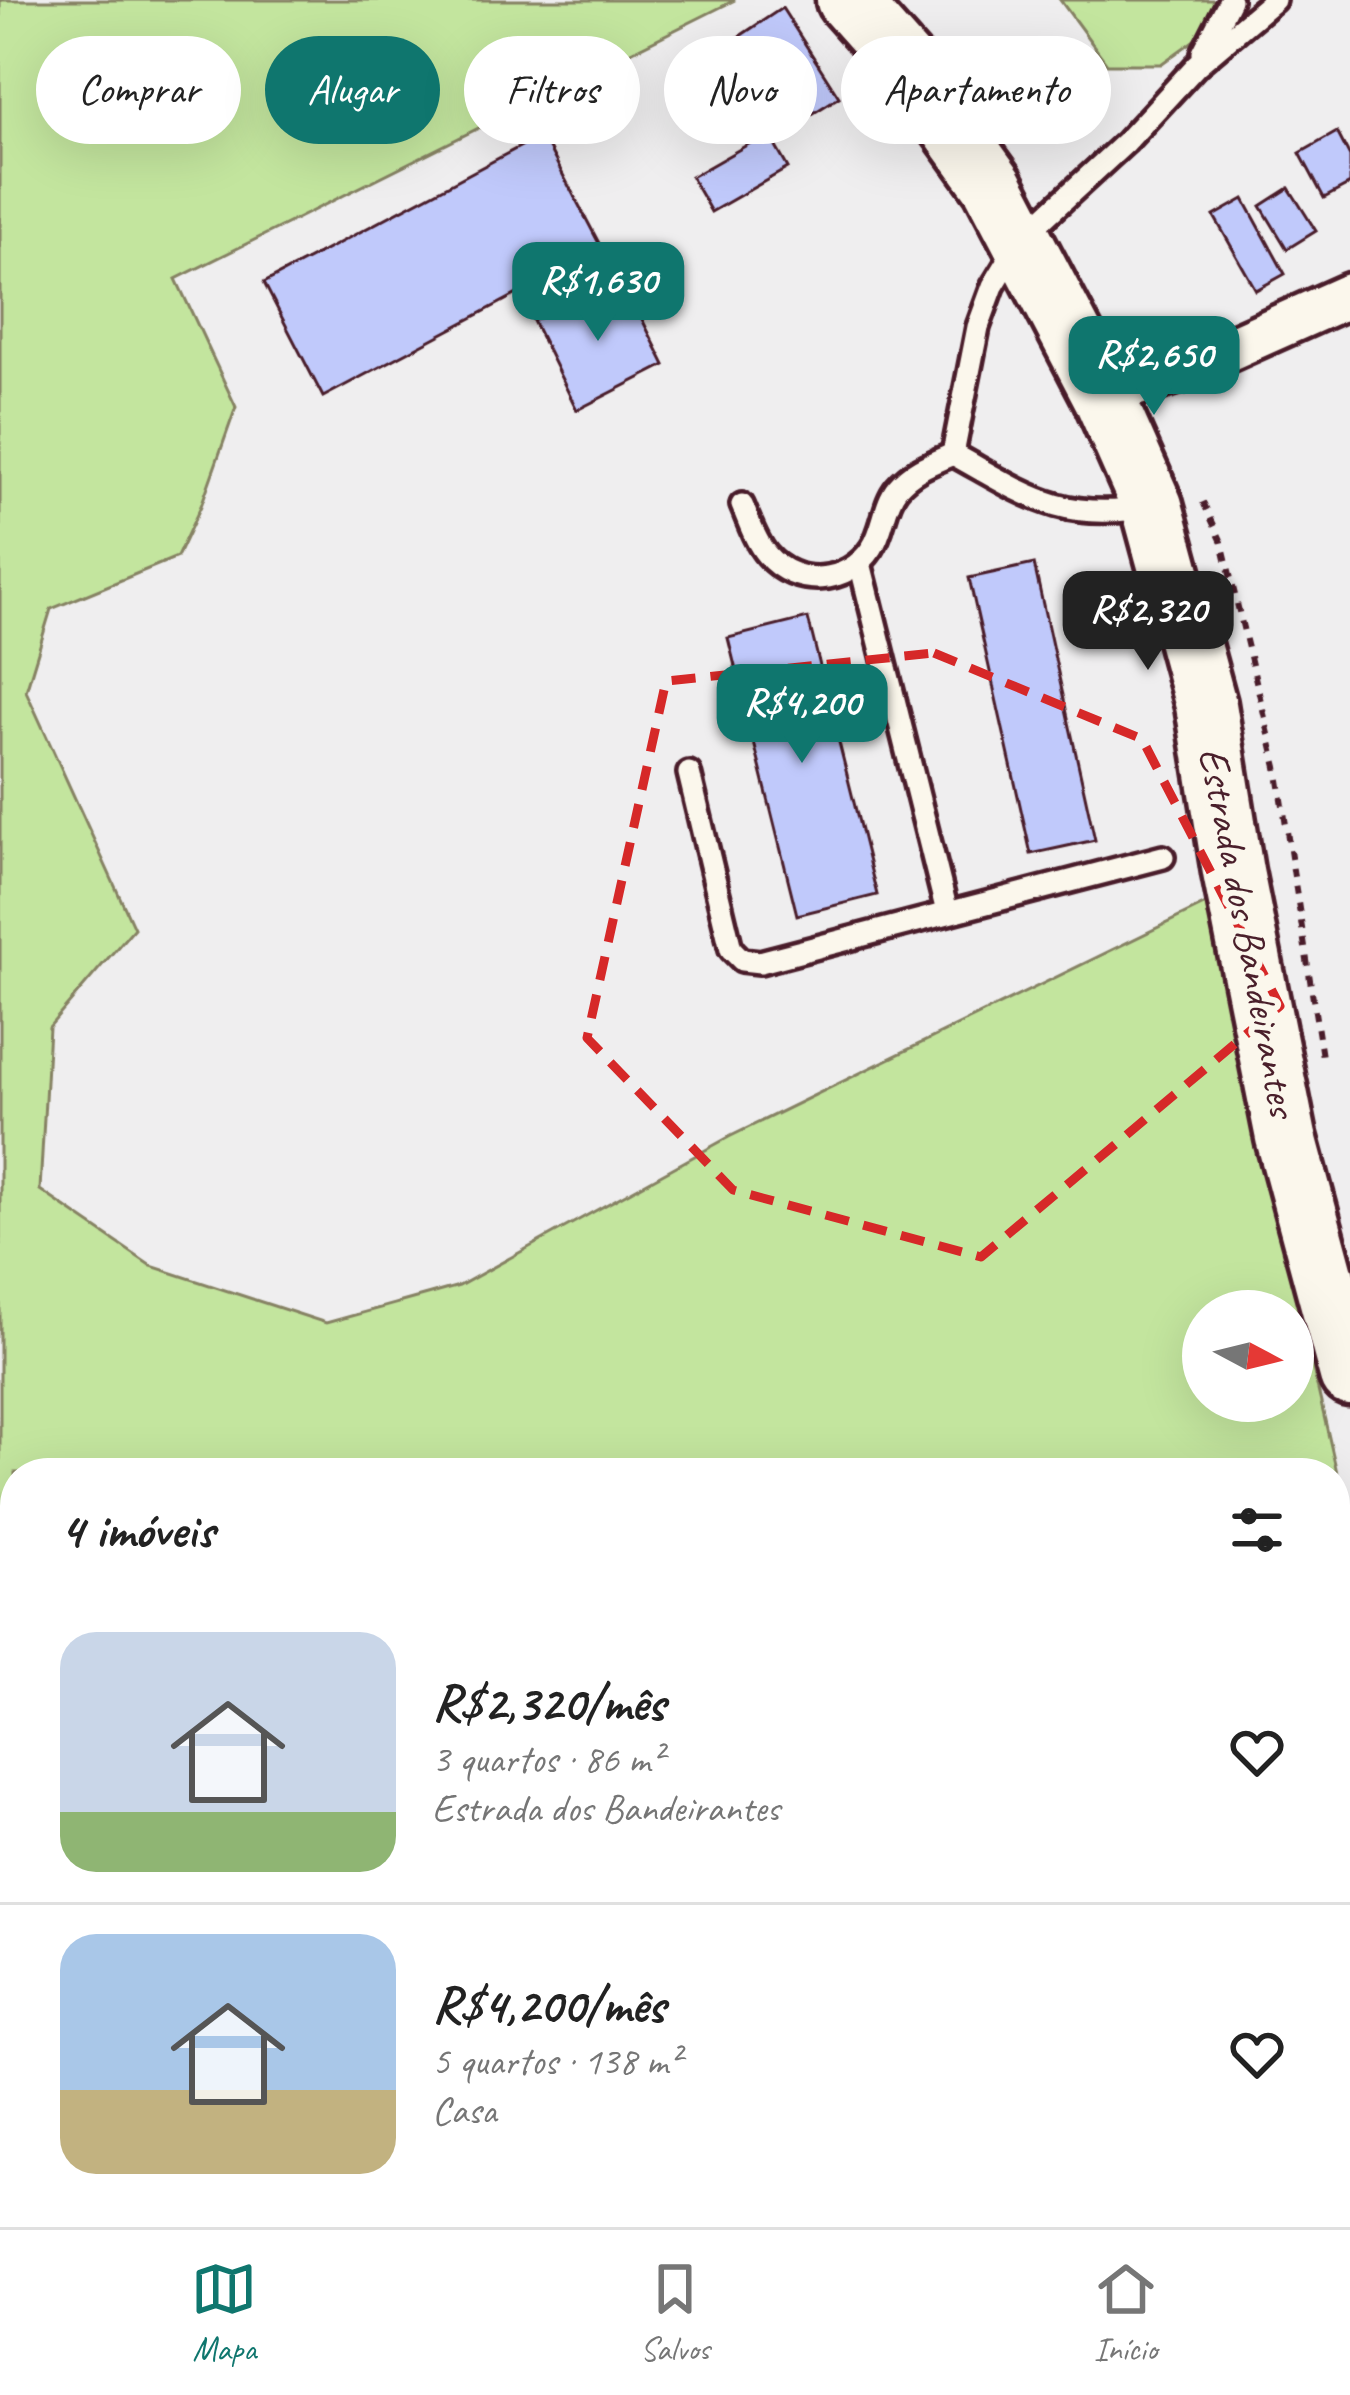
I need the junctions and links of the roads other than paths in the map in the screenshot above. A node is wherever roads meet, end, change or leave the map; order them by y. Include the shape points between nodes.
1 (847, 0) edge
2 (1230, 0) edge
3 (1274, 0) edge
4 (1197, 65) junction
5 (1023, 237) junction
6 (1350, 296) edge
7 (1103, 395) junction
8 (952, 454) junction
9 (742, 505) dead end
10 (1152, 506) junction
11 (860, 563) junction
12 (689, 773) dead end
13 (1163, 857) dead end
14 (947, 912) junction
15 (1350, 1375) edge

1 - 5 main road, Estrada dos Bandeirantes via 912,73
2 - 4 lane
3 - 4 lane
4 - 5 lane
5 - 7 main road, Estrada dos Bandeirantes
5 - 8 lane via 978,327
6 - 7 street via 1182,370
7 - 10 main road, Estrada dos Bandeirantes
8 - 10 lane via 1074,512
8 - 11 lane via 894,491
9 - 11 lane via 765,553 782,568 821,579
10 - 15 main road, Estrada dos Bandeirantes via 1206,705 1286,1137
11 - 14 lane
12 - 14 lane via 731,949 742,960 760,962
13 - 14 lane

